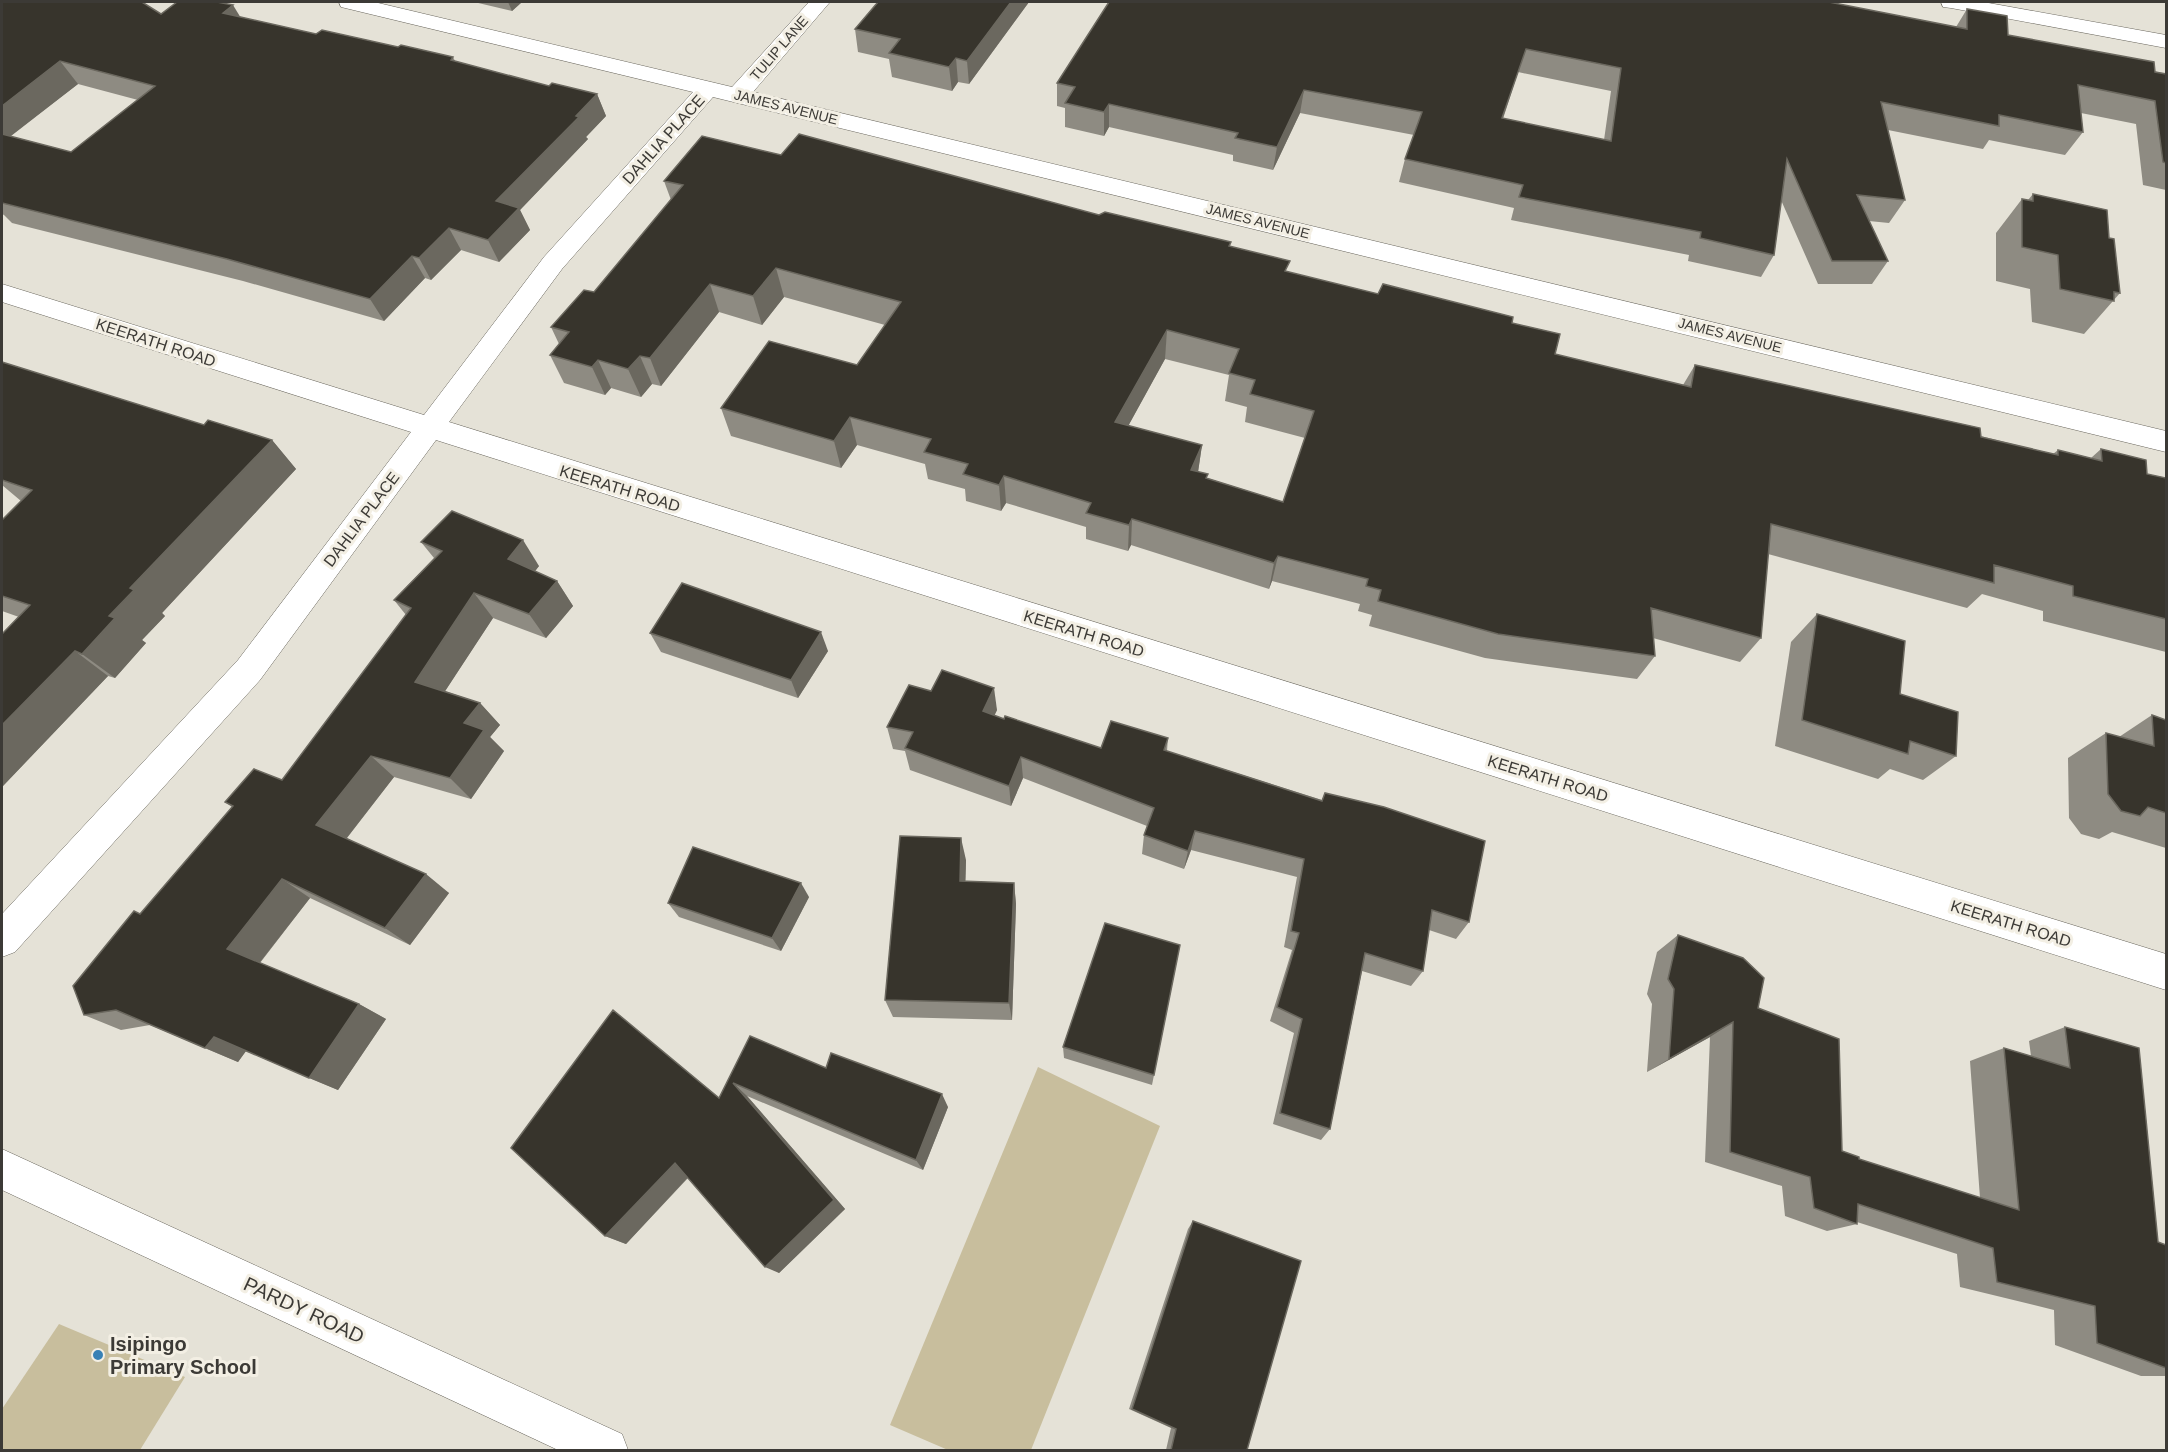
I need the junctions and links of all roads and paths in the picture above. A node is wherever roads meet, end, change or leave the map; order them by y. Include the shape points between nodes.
1 (349, 2) edge
2 (820, 2) edge
3 (1951, 2) edge
4 (2166, 42) edge
5 (709, 88) junction
6 (738, 95) junction
7 (2, 293) edge
8 (429, 428) junction
9 (2166, 441) edge
10 (2, 940) edge
11 (2166, 972) edge
12 (2, 1169) edge
13 (606, 1450) edge

1 - 5 street, JAMES AVENUE
2 - 6 street, TULIP LANE
3 - 4 street
5 - 6 street, JAMES AVENUE
5 - 8 street, DAHLIA PLACE via 553,263
6 - 9 street, JAMES AVENUE
7 - 8 street, KEERATH ROAD
8 - 10 street, DAHLIA PLACE via 249,670
8 - 11 street, KEERATH ROAD
12 - 13 street, PARDY ROAD

